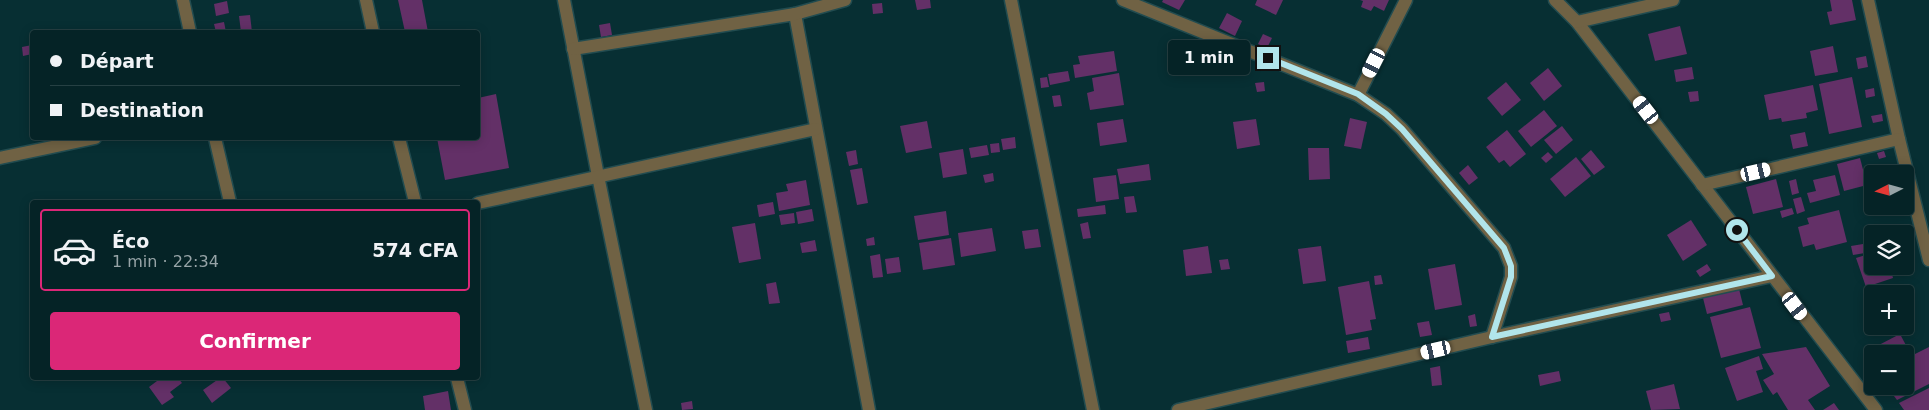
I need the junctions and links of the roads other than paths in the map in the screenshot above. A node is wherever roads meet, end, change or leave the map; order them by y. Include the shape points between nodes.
1 (183, 0) edge
2 (366, 0) edge
3 (564, 0) edge
4 (845, 0) edge
5 (1011, 0) edge
6 (1123, 0) edge
7 (1406, 0) edge
8 (1555, 0) edge
9 (1673, 0) edge
10 (1868, 0) edge
11 (795, 14) junction
12 (1577, 22) junction
13 (190, 30) edge
14 (374, 30) edge
15 (573, 49) junction
16 (1358, 94) junction
17 (816, 129) junction
18 (1899, 139) junction
19 (86, 140) edge
20 (215, 140) edge
21 (400, 140) edge
22 (0, 158) edge
23 (598, 176) junction
24 (1702, 185) junction
25 (230, 200) edge
26 (414, 200) edge
27 (480, 203) edge
28 (1929, 260) edge
29 (1772, 276) junction
30 (1492, 337) junction
31 (458, 380) edge
32 (465, 410) edge
33 (646, 410) edge
34 (869, 410) edge
35 (1093, 410) edge
36 (1178, 410) edge
37 (1876, 410) edge

1 - 13 street
2 - 14 street
3 - 15 street
4 - 11 street
5 - 35 street
6 - 16 street
7 - 16 street
8 - 12 street
9 - 12 street
10 - 18 street
11 - 15 street
11 - 17 street
12 - 24 street
15 - 23 street
16 - 30 street via 1402,129 1504,248 1511,266 1511,277
17 - 23 street
17 - 34 street
18 - 24 street
18 - 28 street
19 - 22 street
20 - 25 street
21 - 26 street
23 - 27 street
23 - 33 street
24 - 29 street
29 - 30 street
29 - 37 street
30 - 36 street
31 - 32 street

